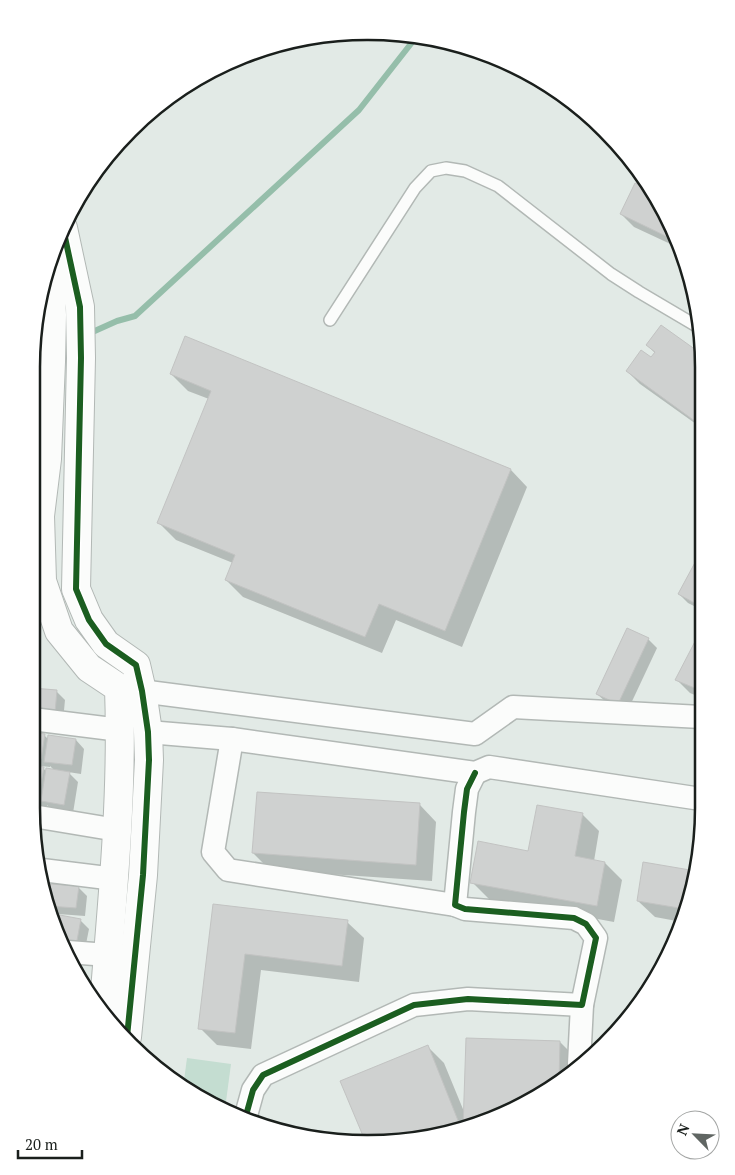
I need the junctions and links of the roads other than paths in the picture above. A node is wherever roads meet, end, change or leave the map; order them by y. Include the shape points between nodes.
1 (66, 241) edge
2 (51, 285) edge
3 (330, 320) dead end
4 (692, 323) edge
5 (81, 370) junction
6 (50, 375) junction
7 (130, 689) junction
8 (695, 717) edge
9 (40, 720) edge
10 (120, 730) junction
11 (148, 732) junction
12 (232, 739) junction
13 (474, 773) junction
14 (695, 797) edge
15 (40, 817) edge
16 (117, 830) junction
17 (46, 870) edge
18 (115, 879) junction
19 (455, 905) junction
20 (74, 952) edge
21 (108, 955) junction
22 (103, 1001) edge
23 (582, 1005) junction
24 (128, 1030) edge
25 (579, 1057) edge
26 (247, 1112) edge

1 - 5 street via 80,307
2 - 6 street
3 - 4 lane via 416,188 431,171 446,168 465,171 498,186 611,274
5 - 6 street
5 - 7 street via 76,590 106,644 136,665
6 - 7 street via 47,459 40,516 42,581 59,631 89,668
7 - 8 street via 475,734 513,707
7 - 10 street
7 - 11 street
9 - 10 street
10 - 16 street
11 - 12 street
11 - 24 street via 143,876
12 - 13 street
12 - 19 street via 213,852 228,870
13 - 14 street via 489,767
13 - 19 street via 467,789
15 - 16 street
16 - 18 street
17 - 18 street
18 - 21 street
19 - 23 street via 465,909 574,918 586,924 596,938
20 - 21 street
21 - 22 street
23 - 25 street
23 - 26 street via 468,998 414,1005 263,1075 253,1090

